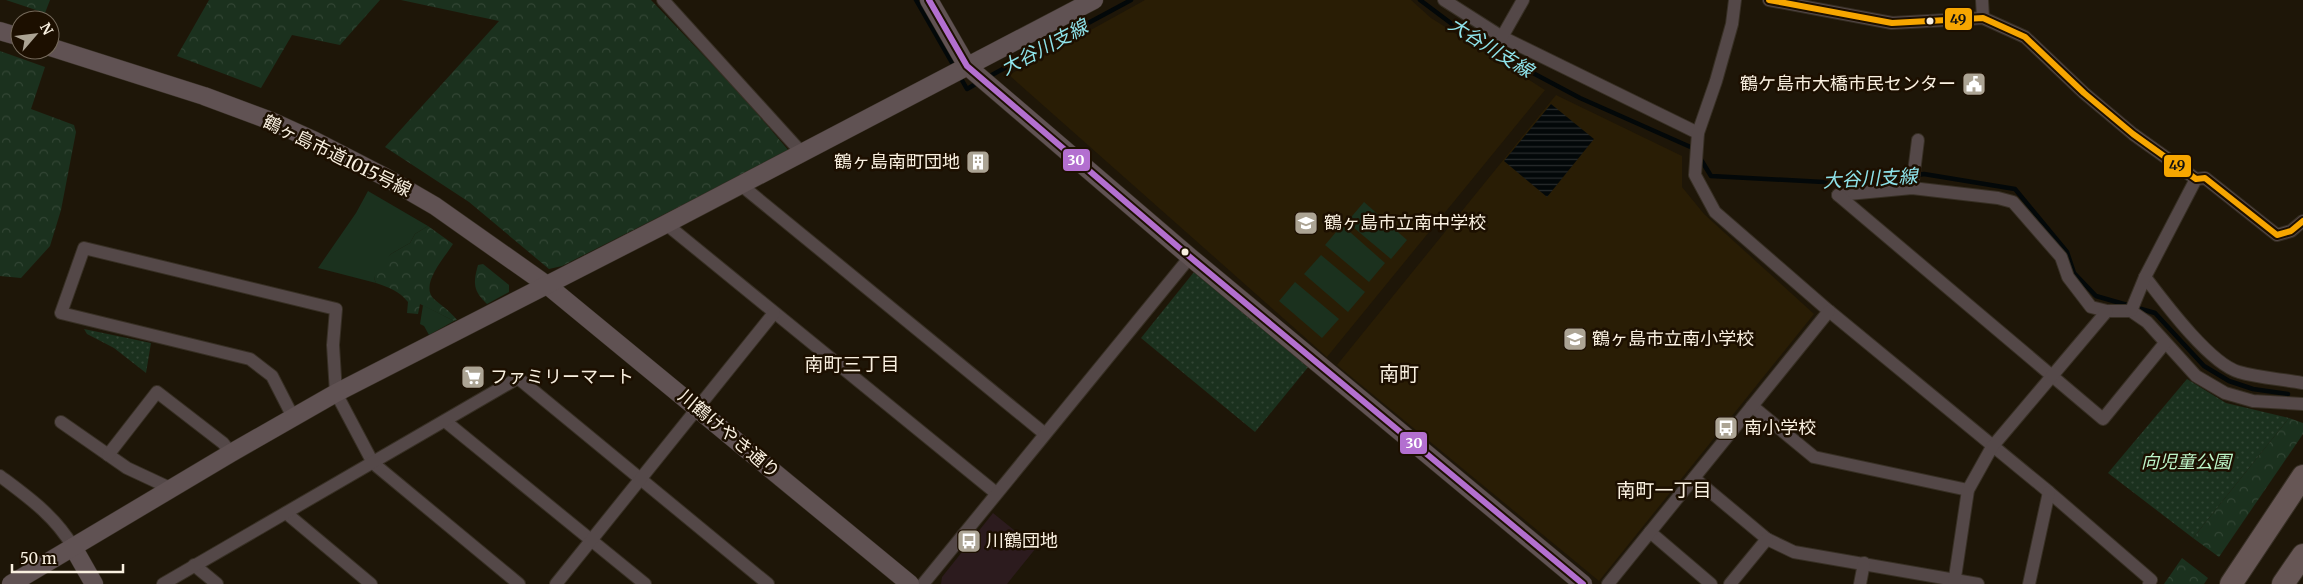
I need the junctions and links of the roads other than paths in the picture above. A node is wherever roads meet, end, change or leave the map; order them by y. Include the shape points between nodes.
1 (663, 0) edge
2 (929, 0) edge
3 (1094, 0) edge
4 (1444, 0) edge
5 (1523, 0) edge
6 (1735, 0) edge
7 (1769, 0) edge
8 (1982, 0) edge
9 (1983, 18) junction
10 (1502, 37) junction
11 (60, 50) edge
12 (971, 70) junction
13 (1698, 133) junction
14 (1918, 140) dead end
15 (802, 153) junction
16 (2196, 179) junction
17 (741, 185) junction
18 (1912, 188) junction
19 (2303, 221) edge
20 (666, 224) junction
21 (1190, 257) junction
22 (2145, 278) junction
23 (547, 285) junction
24 (1829, 311) junction
25 (2107, 311) junction
26 (2131, 311) junction
27 (774, 313) junction
28 (2165, 343) junction
29 (2052, 377) junction
30 (2303, 383) edge
31 (336, 393) junction
32 (2303, 404) edge
33 (1752, 406) junction
34 (699, 409) junction
35 (293, 417) junction
36 (445, 421) junction
37 (62, 422) dead end
38 (1045, 434) junction
39 (1992, 447) junction
40 (231, 453) junction
41 (108, 455) junction
42 (373, 463) junction
43 (0, 476) edge
44 (2303, 476) edge
45 (1694, 478) junction
46 (640, 480) junction
47 (172, 489) junction
48 (1968, 490) junction
49 (2049, 492) junction
50 (996, 493) junction
51 (2303, 496) edge
52 (286, 513) junction
53 (1650, 532) junction
54 (1767, 539) junction
55 (592, 541) junction
56 (72, 547) junction
57 (2303, 555) edge
58 (1864, 562) junction
59 (194, 565) junction
60 (2303, 567) edge
61 (1954, 582) edge
62 (11, 584) edge
63 (94, 584) edge
64 (163, 584) edge
65 (217, 584) edge
66 (371, 584) edge
67 (519, 584) edge
68 (556, 584) edge
69 (645, 584) edge
70 (768, 584) edge
71 (910, 584) edge
72 (923, 584) edge
73 (1582, 584) edge
74 (1608, 584) edge
75 (1711, 584) edge
76 (1730, 584) edge
77 (1860, 584) edge
78 (1978, 584) edge
79 (2029, 584) edge
80 (2149, 584) edge
81 (2231, 584) edge
82 (2243, 584) edge
83 (2283, 584) edge
84 (2290, 584) edge

1 - 15 street
2 - 12 street
3 - 12 street
4 - 10 street
5 - 10 street
6 - 13 street via 1732,24
7 - 9 street via 1892,23
8 - 9 street
9 - 16 street via 2025,37 2133,134
10 - 13 street
11 - 23 street, 鶴ヶ島市道1015号線 via 204,96 315,141 435,206
12 - 15 street
12 - 21 street
13 - 24 street via 1695,175 1715,212
14 - 18 street
15 - 17 street
16 - 19 street via 2206,178 2277,235 2291,231
16 - 22 street
17 - 20 street
17 - 38 street
18 - 25 street via 1989,196 2014,202 2061,257 2068,277 2091,307
18 - 29 street via 1838,196
20 - 23 street
20 - 27 street
21 - 38 street
21 - 73 street
22 - 26 street
22 - 30 street via 2216,358 2237,371
23 - 31 street
23 - 34 street, 川鶴けやき通り
24 - 33 street
24 - 39 street
25 - 26 street
25 - 29 street
26 - 28 street via 2147,322
27 - 34 street
27 - 50 street
28 - 29 street via 2103,419
28 - 32 street via 2196,376 2226,394 2253,401
29 - 39 street
31 - 35 street
31 - 35 street via 333,345 336,309 84,248 61,313 250,359 272,376
31 - 42 street
33 - 45 street
33 - 48 street via 1814,457
34 - 46 street
34 - 71 street, 川鶴けやき通り
35 - 40 street
36 - 42 street
36 - 46 street via 518,378
36 - 55 street
37 - 41 street
38 - 50 street
39 - 48 street
39 - 49 street
40 - 41 street via 223,443 157,392
40 - 47 street
41 - 47 street via 127,468
42 - 52 street
42 - 67 street
43 - 56 street via 44,509 63,530
44 - 81 highway
45 - 53 street
45 - 54 street
46 - 55 street
46 - 70 street
47 - 56 street
48 - 61 street
49 - 79 street
49 - 80 street via 2151,580
50 - 72 street
51 - 82 highway
52 - 59 street
52 - 66 street
53 - 74 street
53 - 75 street
54 - 58 street via 1794,552
54 - 76 street
55 - 68 street
55 - 69 street
56 - 62 street
56 - 63 street
57 - 83 highway
58 - 61 street
58 - 77 street
59 - 64 street
59 - 65 street
60 - 84 highway
61 - 78 street

